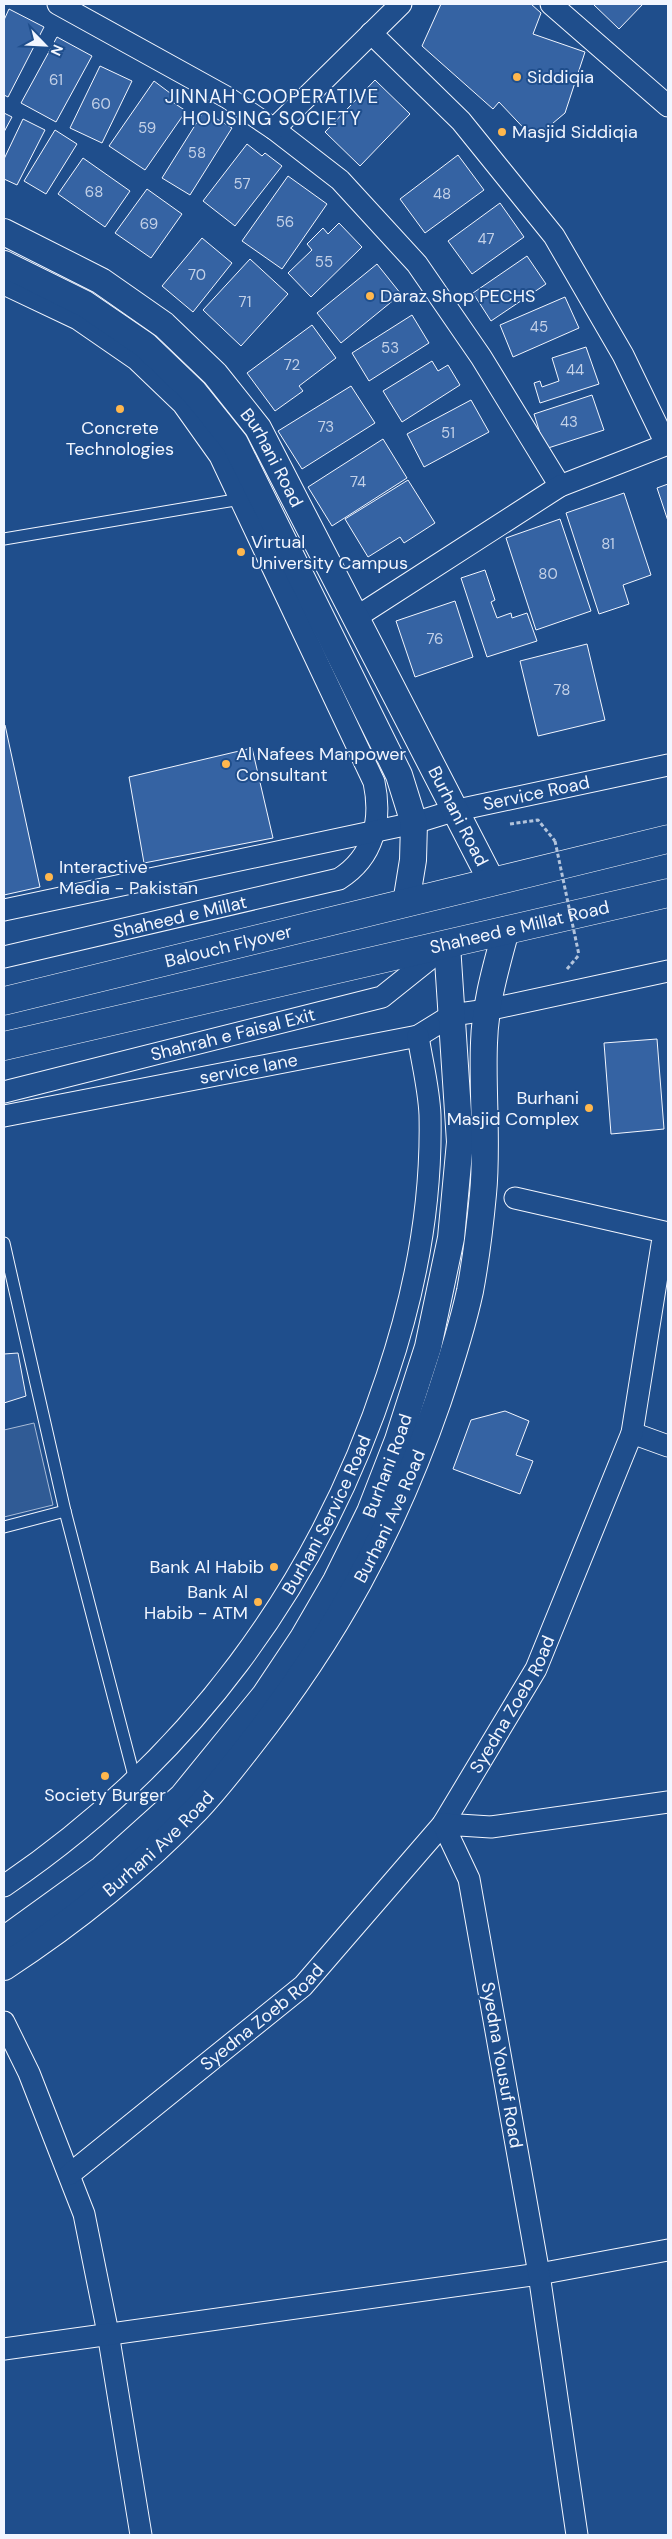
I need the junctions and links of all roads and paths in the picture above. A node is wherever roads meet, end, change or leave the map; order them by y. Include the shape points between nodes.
1 (58, 4) edge
2 (402, 4) edge
3 (551, 4) edge
4 (371, 33) junction
5 (668, 106) edge
6 (274, 129) junction
7 (4, 232) edge
8 (4, 264) edge
9 (4, 284) edge
10 (667, 444) edge
11 (560, 486) junction
12 (241, 499) junction
13 (4, 539) edge
14 (355, 618) junction
15 (668, 765) edge
16 (453, 811) junction
17 (414, 823) junction
18 (506, 825) dead end
19 (376, 831) junction
20 (668, 839) edge
21 (492, 882) junction
22 (666, 892) edge
23 (406, 903) junction
24 (4, 910) edge
25 (506, 930) junction
26 (447, 945) junction
27 (579, 954) dead end
28 (4, 958) edge
29 (668, 971) edge
30 (4, 1001) edge
31 (487, 1010) junction
32 (452, 1015) junction
33 (418, 1036) junction
34 (4, 1046) edge
35 (4, 1092) edge
36 (4, 1116) edge
37 (515, 1198) dead end
38 (666, 1232) edge
39 (4, 1243) edge
40 (632, 1433) junction
41 (668, 1446) edge
42 (65, 1511) junction
43 (4, 1527) edge
44 (135, 1780) junction
45 (668, 1802) edge
46 (443, 1824) junction
47 (4, 1886) edge
48 (4, 1940) edge
49 (4, 1967) edge
50 (4, 2022) edge
51 (70, 2174) junction
52 (668, 2250) edge
53 (539, 2274) junction
54 (108, 2332) junction
55 (4, 2348) edge
56 (141, 2535) edge
57 (577, 2535) edge

1 - 6 street via 204,84
2 - 4 street
3 - 5 street
4 - 6 street
4 - 10 street via 461,121 554,236 623,355
6 - 11 street via 340,180 418,264 481,357
7 - 14 street, Burhani Road via 100,281 164,325 215,374 258,428
8 - 17 street, Burhani Road via 85,304 145,345 194,392 236,443 399,775
9 - 12 street via 78,319 136,359 183,404 220,456
10 - 11 street
11 - 14 street
12 - 13 lane
12 - 19 street via 374,782 378,809
14 - 16 street, Burhani Road
15 - 16 street, Service Road
16 - 17 street, Service Road
16 - 21 street, Burhani Road
17 - 19 street, Service Road
17 - 23 street, Burhani Road via 413,860
18 - 27 path, bridge via 538,820 555,841
19 - 24 street
19 - 28 street, Shaheed e Millat via 354,870 339,879
20 - 21 main road
21 - 23 main road, Balouch Flyover
22 - 25 main road, Shaheed e Millat Road
23 - 30 main road, Balouch Flyover
25 - 26 main road, Shaheed e Millat Road
25 - 31 street, Burhani Ave Road
26 - 32 street, Burhani Road
26 - 34 main road, Shaheed e Millat Road via 369,960
26 - 35 street, Shahrah e Faisal Exit via 382,997
29 - 31 street, service lane
31 - 32 street, service lane
31 - 49 street, Burhani Ave Road via 483,1193 470,1290 453,1356 422,1447 392,1519 320,1649 281,1706 197,1810 112,1888
32 - 33 street, service lane
32 - 48 street, Burhani Road via 460,1142 451,1238 428,1348 370,1512 303,1638 265,1695 182,1797 102,1869
33 - 36 street, service lane
33 - 44 street, Burhani Service Road via 430,1114 423,1223 400,1338 370,1428 340,1497 271,1620 226,1681
37 - 38 street, Syedna Zoeb Road
38 - 40 street, Syedna Zoeb Road
39 - 42 lane
40 - 41 street
40 - 46 street, Syedna Zoeb Road via 536,1669
42 - 43 lane
42 - 44 lane
44 - 47 street, Burhani Service Road via 74,1835
45 - 46 street via 491,1827
46 - 51 street, Syedna Zoeb Road via 303,1986
46 - 53 street, Syedna Yousuf Road via 469,1879
50 - 51 street via 29,2073
51 - 54 street via 84,2214
52 - 53 street
53 - 54 street
53 - 57 street, Syedna Yousuf Road
54 - 55 street
54 - 56 street

